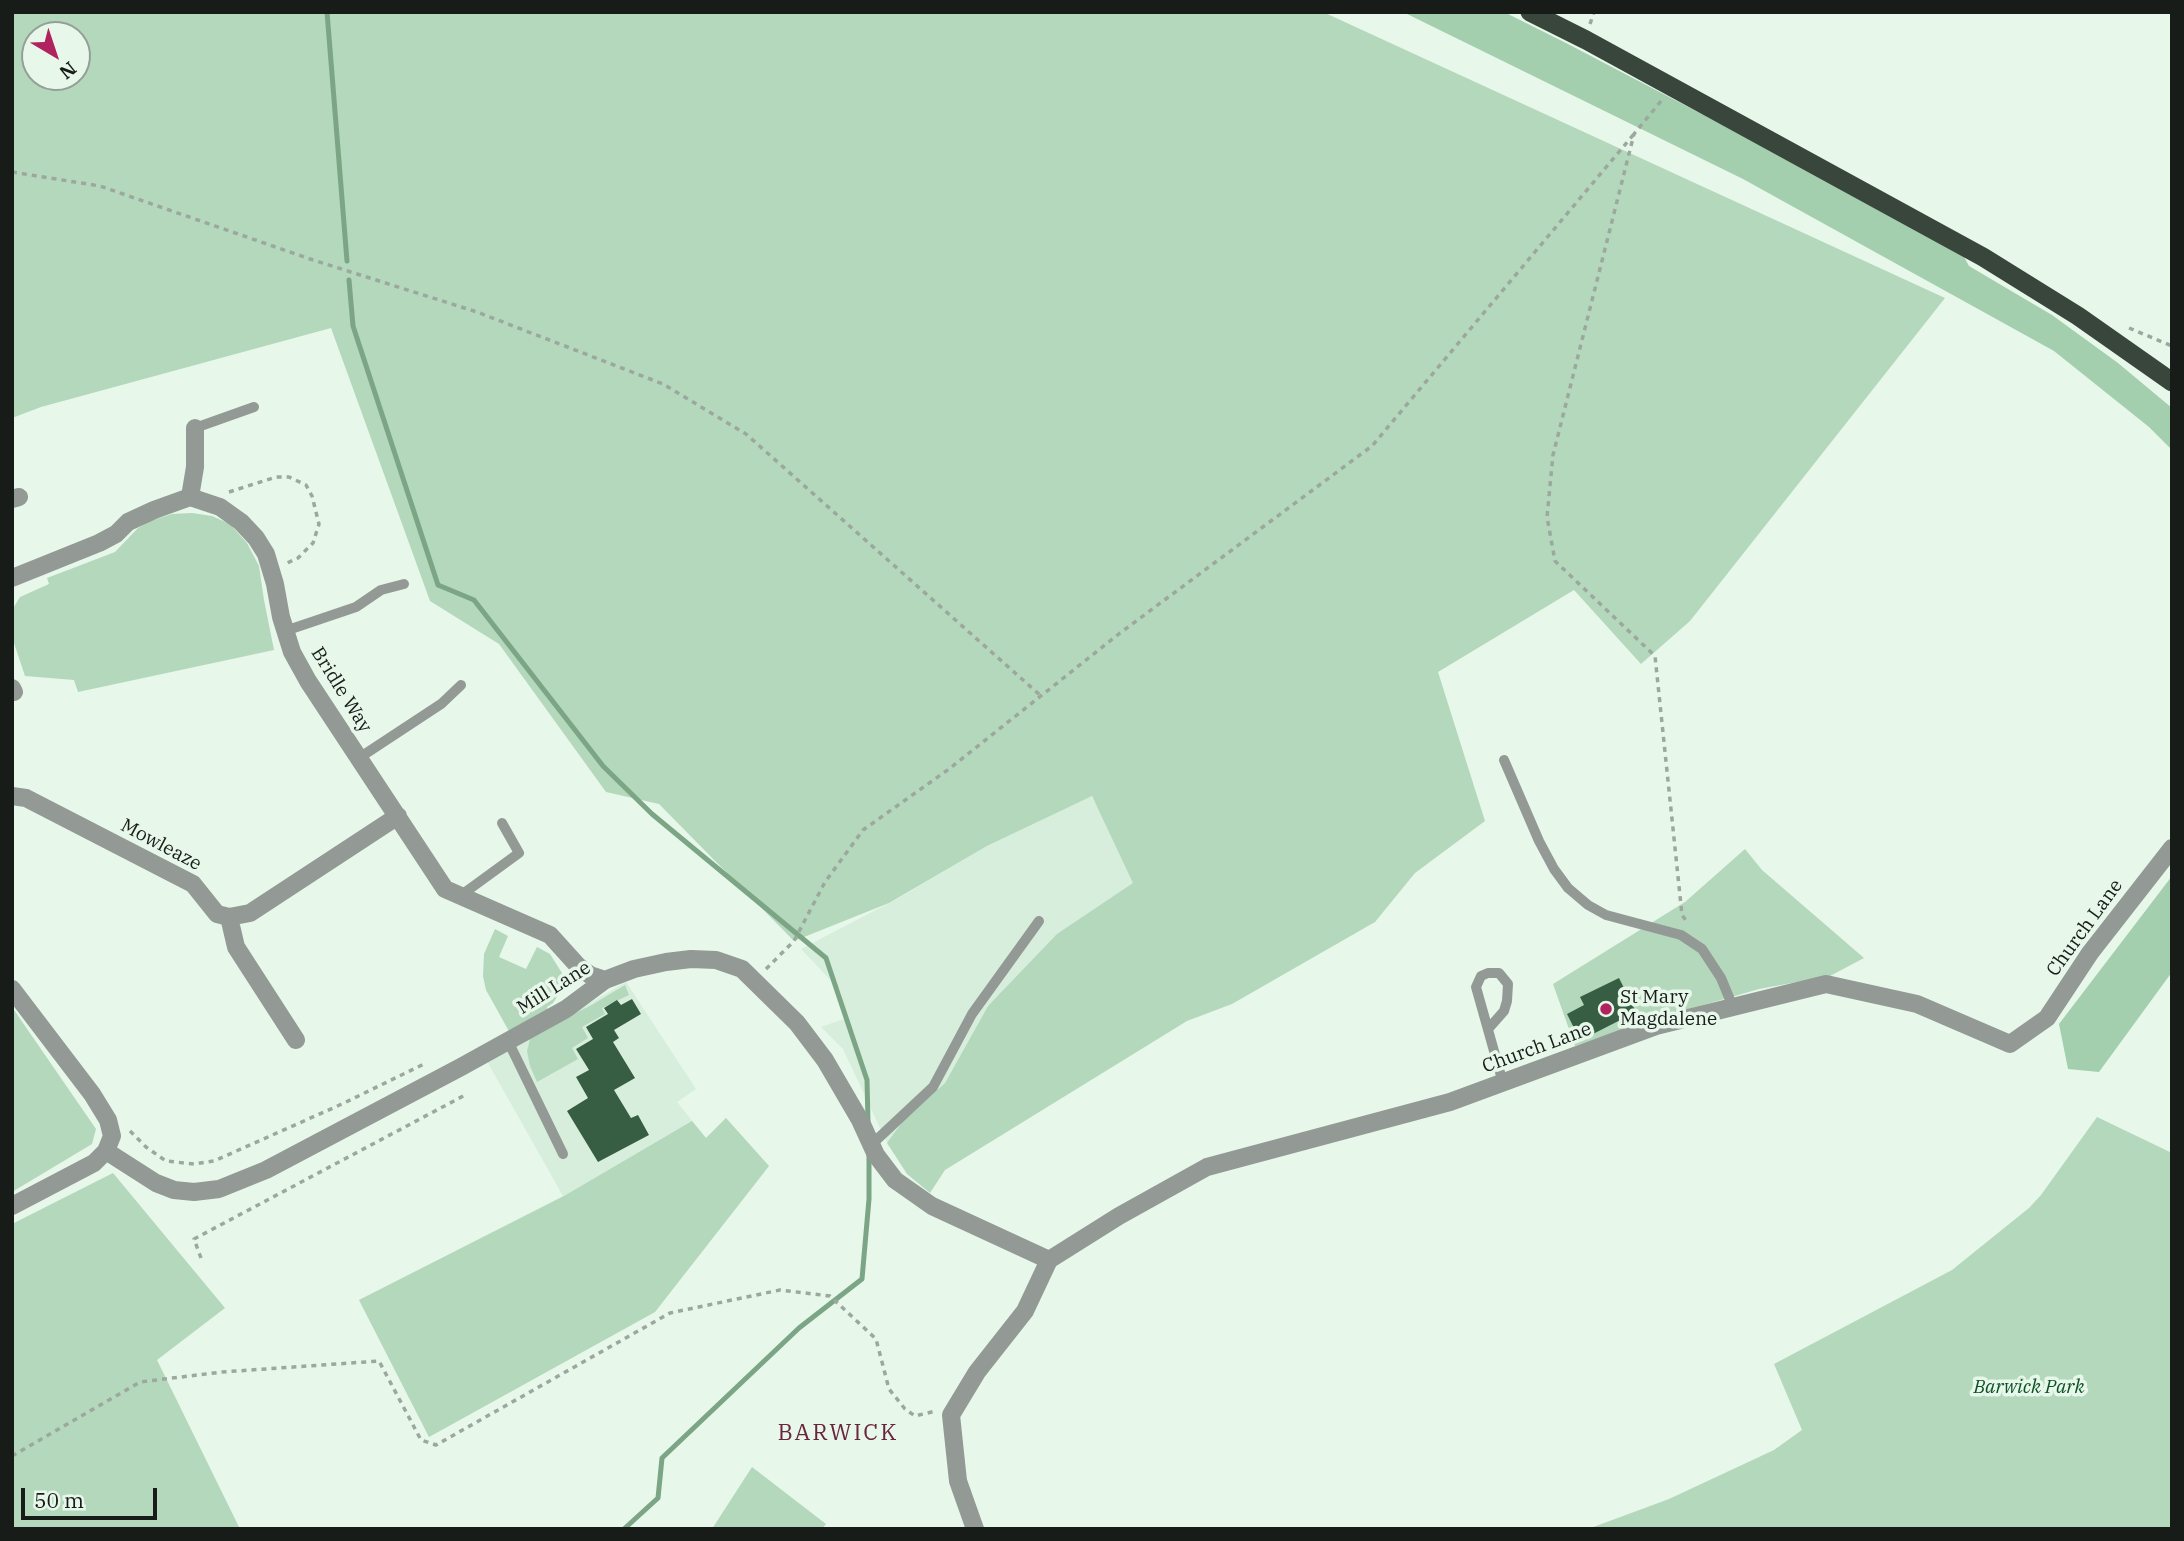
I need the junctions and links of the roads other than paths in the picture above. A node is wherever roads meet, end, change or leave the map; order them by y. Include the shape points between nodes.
1 (1530, 12) edge
2 (2172, 382) edge
3 (254, 407) dead end
4 (195, 428) joint
5 (190, 497) junction
6 (12, 578) edge
7 (404, 584) dead end
8 (285, 631) junction
9 (461, 685) dead end
10 (359, 758) junction
11 (1504, 760) dead end
12 (12, 796) edge
13 (398, 816) junction
14 (502, 823) dead end
15 (2172, 848) edge
16 (460, 896) junction
17 (229, 917) junction
18 (1040, 921) dead end
19 (605, 981) junction
20 (12, 989) edge
21 (1733, 1007) junction
22 (1489, 1028) junction
23 (296, 1040) dead end
24 (508, 1041) junction
25 (1503, 1083) junction
26 (871, 1145) junction
27 (106, 1151) junction
28 (563, 1154) dead end
29 (12, 1206) edge
30 (1049, 1260) junction
31 (975, 1529) edge

1 - 2 highway via 1983,257
3 - 4 lane
4 - 5 street
5 - 6 street via 128,522 99,544
5 - 8 street, Bridle Way via 215,505 256,538 271,570
7 - 8 lane via 381,590 356,607
8 - 10 street, Bridle Way via 308,681
9 - 10 lane via 441,704
10 - 13 street, Bridle Way
11 - 21 lane via 1539,841 1568,888 1605,915 1681,935 1702,949
12 - 17 street, Mowleaze via 26,797 193,884 217,914
13 - 16 street, Bridle Way via 445,888
13 - 17 street via 250,913
14 - 16 lane via 519,853
15 - 21 street, Church Lane via 2090,953 2047,1018 2010,1044 1917,1004 1826,984
16 - 19 street, Bridle Way via 550,935 578,966
17 - 23 street via 236,947
18 - 26 lane via 972,1014 933,1087
19 - 24 street, Mill Lane
19 - 26 street, Mill Lane via 634,969 691,959 716,960 742,969 797,1023 825,1060
20 - 27 street via 92,1094 111,1129
21 - 25 street, Church Lane via 1656,1026
22 - 22 lane via 1477,981 1488,973 1499,973 1508,984 1507,1001
22 - 25 lane
24 - 27 street, Mill Lane via 297,1154 219,1189 174,1190
24 - 28 lane
25 - 30 street, Church Lane via 1450,1102 1207,1167
26 - 30 street, Mill Lane via 895,1180 932,1206
27 - 29 street via 94,1163
30 - 31 street via 1025,1311 977,1372 951,1415 958,1481

